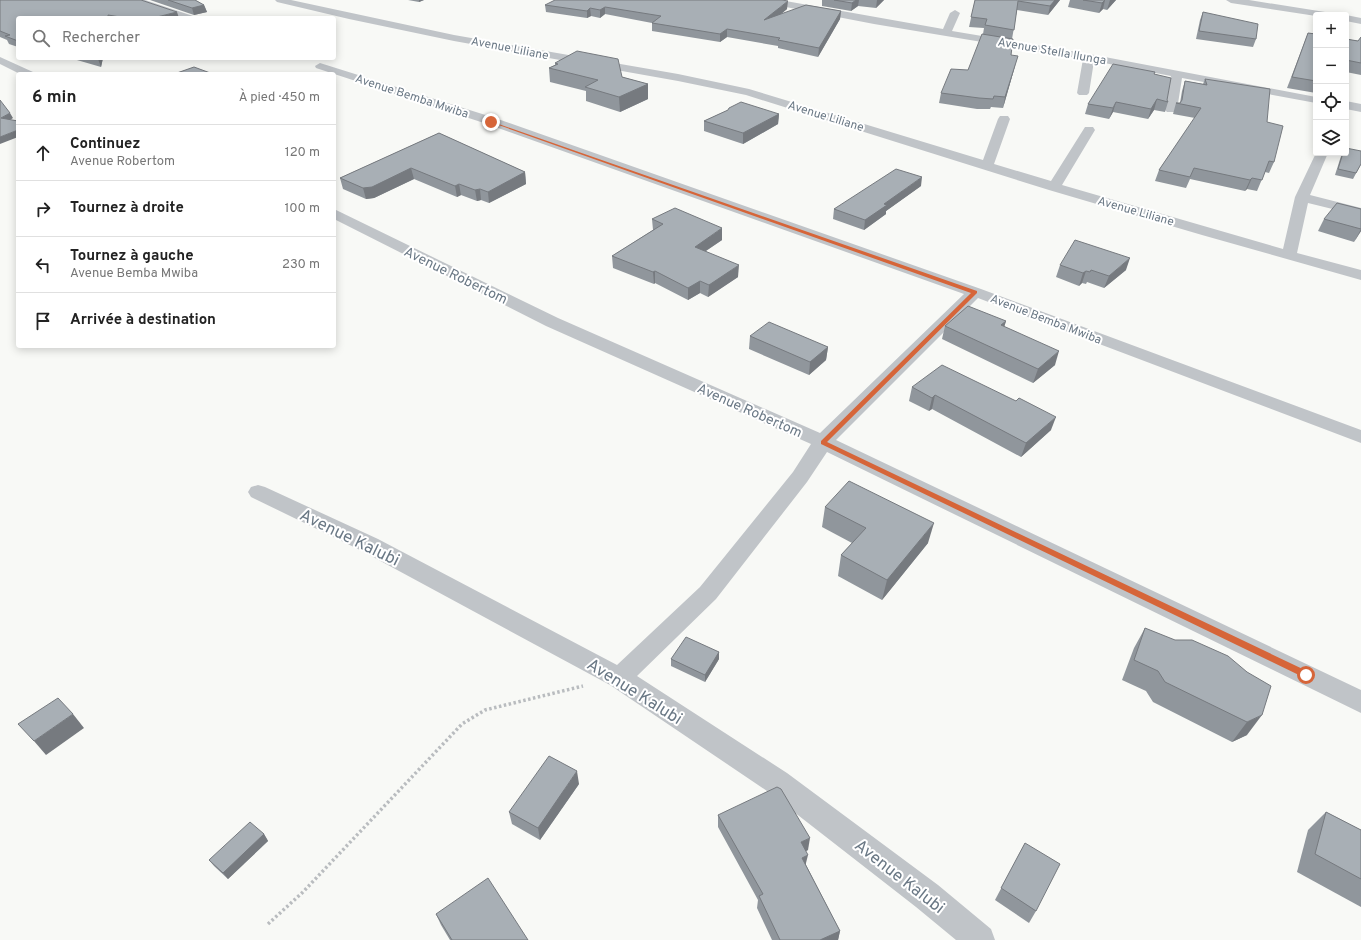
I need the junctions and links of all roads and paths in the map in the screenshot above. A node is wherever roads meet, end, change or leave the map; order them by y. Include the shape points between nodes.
1 (136, 0) edge
2 (282, 0) edge
3 (765, 0) edge
4 (1231, 0) edge
5 (955, 13) dead end
6 (1313, 13) edge
7 (184, 16) edge
8 (1349, 19) edge
9 (1361, 21) edge
10 (946, 33) junction
11 (1089, 57) junction
12 (0, 60) edge
13 (320, 66) dead end
14 (25, 72) edge
15 (1177, 74) junction
16 (1083, 93) dead end
17 (1313, 99) edge
18 (1170, 110) dead end
19 (1004, 120) dead end
20 (1089, 130) dead end
21 (1321, 156) edge
22 (987, 166) junction
23 (1054, 187) junction
24 (1302, 197) junction
25 (1361, 212) edge
26 (336, 214) edge
27 (1288, 255) junction
28 (1361, 275) edge
29 (975, 292) junction
30 (1361, 437) edge
31 (823, 442) junction
32 (258, 492) dead end
33 (619, 678) junction
34 (1361, 702) edge
35 (268, 924) dead end
36 (980, 940) edge

1 - 7 street
2 - 22 street, Avenue Liliane via 435,34 736,89
3 - 10 street, Avenue Stella Ilunga via 874,22
4 - 6 street
5 - 10 street
8 - 9 street
10 - 11 street, Avenue Stella Ilunga
11 - 15 street, Avenue Stella Ilunga
11 - 16 street
12 - 14 street
13 - 29 street, Avenue Bemba Mwiba via 491,122
15 - 17 street, Avenue Stella Ilunga
15 - 18 street
19 - 22 street
20 - 23 street
21 - 24 street
22 - 23 street, Avenue Liliane
23 - 27 street, Avenue Liliane
24 - 25 street
24 - 27 street
26 - 31 street, Avenue Robertom via 552,322
27 - 28 street, Avenue Liliane
29 - 30 street, Avenue Bemba Mwiba
29 - 31 street
31 - 33 street via 800,477 708,593
31 - 34 street, Avenue Robertom
32 - 33 street, Avenue Kalubi via 370,545
33 - 35 path via 484,710 462,724 303,892
33 - 36 street, Avenue Kalubi via 777,782 927,896

